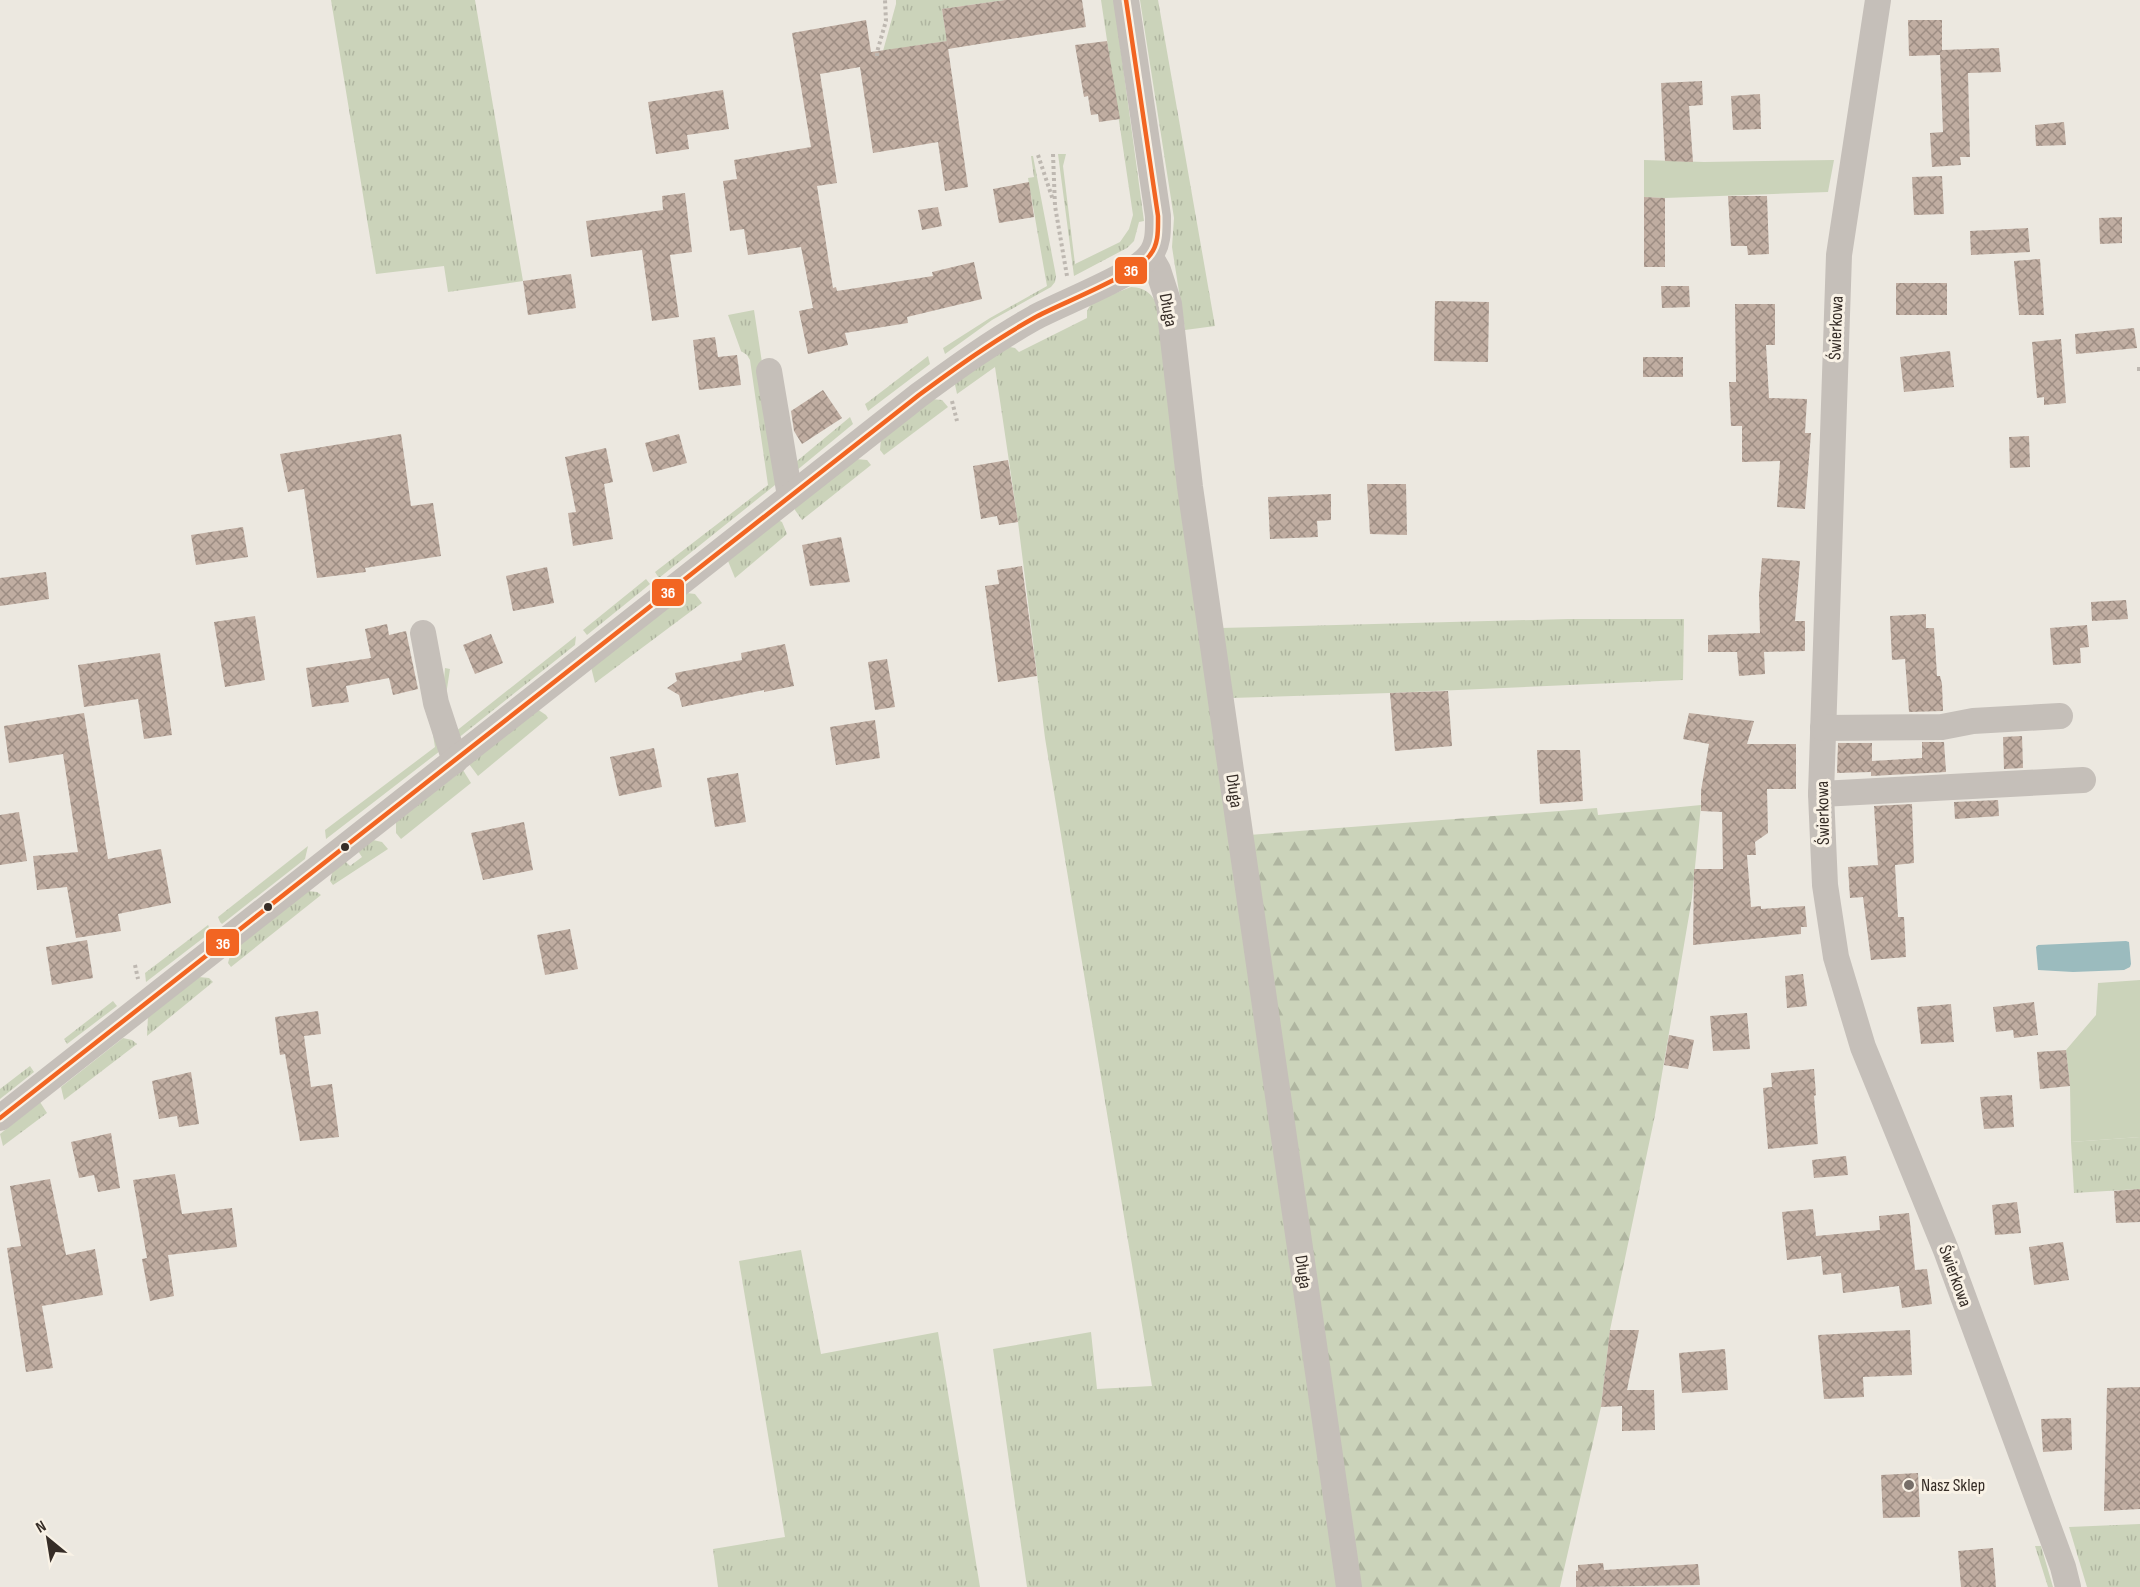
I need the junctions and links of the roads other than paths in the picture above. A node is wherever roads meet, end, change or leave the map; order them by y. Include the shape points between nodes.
1 (1126, 0) edge
2 (1878, 0) edge
3 (1150, 256) junction
4 (769, 371) dead end
5 (790, 496) junction
6 (423, 633) dead end
7 (441, 667) dead end
8 (436, 703) junction
9 (2060, 716) dead end
10 (1823, 728) junction
11 (454, 761) junction
12 (2083, 780) dead end
13 (1821, 794) junction
14 (0, 1118) edge
15 (1349, 1587) edge
16 (2068, 1587) edge

1 - 3 street via 1158,216 1156,245
2 - 10 street, Świerkowa via 1839,255
3 - 5 street via 1128,272 987,345
3 - 15 street, Długa via 1170,304 1190,487
4 - 5 street
5 - 11 street
6 - 8 street
7 - 8 street
8 - 11 street
9 - 10 street via 1973,721 1942,727
10 - 13 street, Świerkowa
11 - 14 street
12 - 13 street
13 - 16 street, Świerkowa via 1825,885 1836,957 1849,1003 1863,1047 1946,1250

